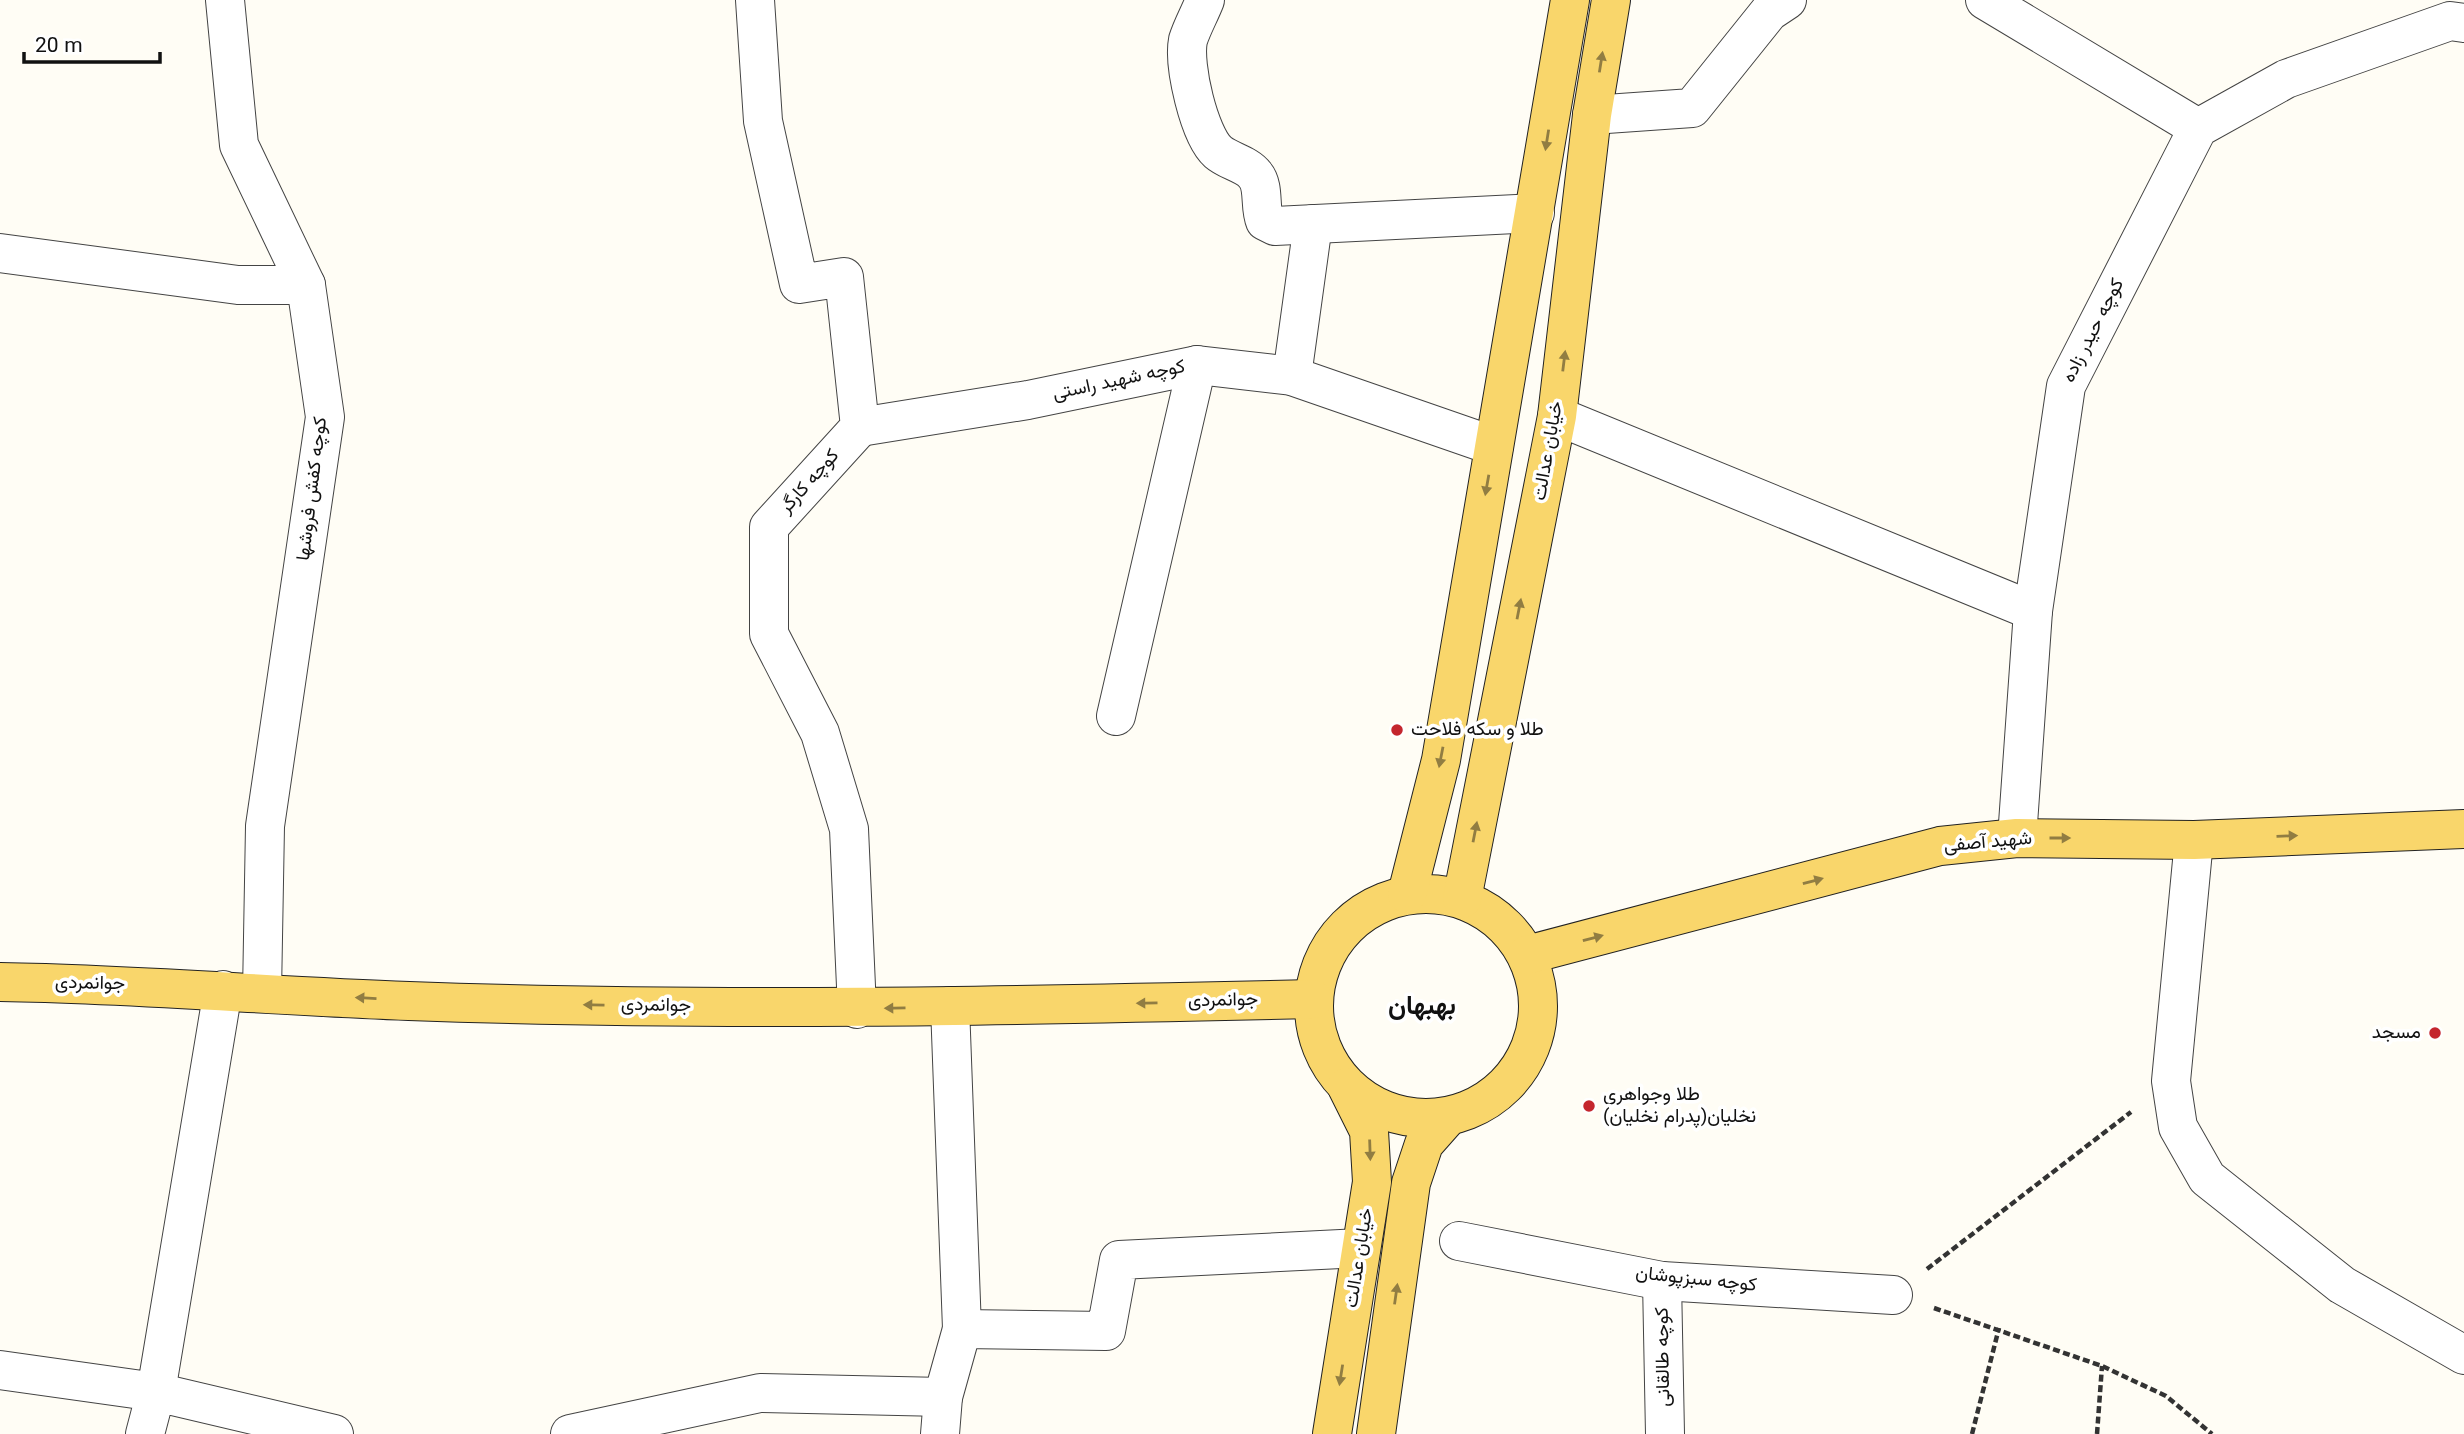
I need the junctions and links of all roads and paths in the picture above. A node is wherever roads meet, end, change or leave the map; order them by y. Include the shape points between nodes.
1 (225, 0) edge
2 (755, 0) edge
3 (1205, 0) edge
4 (1570, 0) edge
5 (1611, 0) edge
6 (1787, 0) edge
7 (1985, 0) edge
8 (2464, 23) edge
9 (1592, 115) junction
10 (2198, 128) junction
11 (1535, 214) junction
12 (1313, 224) junction
13 (0, 253) edge
14 (306, 285) junction
15 (1197, 365) junction
16 (1292, 376) junction
17 (1557, 416) junction
18 (860, 427) junction
19 (1494, 446) junction
20 (2033, 611) junction
21 (1116, 716) dead end
22 (2464, 829) edge
23 (2017, 838) junction
24 (2194, 840) junction
25 (1407, 894) junction
26 (1462, 899) junction
27 (1527, 955) junction
28 (0, 982) edge
29 (223, 990) junction
30 (262, 993) junction
31 (1313, 999) junction
32 (950, 1006) junction
33 (857, 1009) junction
34 (2171, 1081) junction
35 (1347, 1087) junction
36 (1447, 1118) junction
37 (1459, 1241) dead end
38 (1361, 1248) junction
39 (1662, 1281) junction
40 (1893, 1295) junction
41 (1999, 1328) junction
42 (962, 1329) junction
43 (2464, 1355) edge
44 (2102, 1366) junction
45 (0, 1370) edge
46 (156, 1392) junction
47 (941, 1416) edge
48 (145, 1434) edge
49 (334, 1434) edge
50 (569, 1434) edge
51 (1332, 1434) edge
52 (1376, 1434) edge
53 (1665, 1434) edge
54 (1972, 1434) edge
55 (2097, 1434) edge
56 (2213, 1434) edge

1 - 14 street, کوچه کفش فروشها via 239,145
2 - 18 street via 763,121 799,284 844,277
3 - 12 street via 1188,42 1201,128 1218,152 1254,173 1265,221 1275,226
4 -> 11 main road
9 -> 5 main road, خیابان عدالت
6 - 9 street via 1769,12 1692,108
7 - 10 street
8 - 10 street via 2450,21 2286,79
17 -> 9 main road, خیابان عدالت
10 - 20 street, کوچه حیدر زاده via 2066,386
11 - 12 street
11 - 19 main road
12 - 16 street
13 - 14 street via 238,285
14 - 30 street, کوچه کفش فروشها via 325,417 265,826
15 - 16 street, کوچه شهید راستی
15 - 18 street, کوچه شهید راستی via 1028,400
15 - 21 street
16 - 19 street, کوچه شهید راستی
17 - 20 street
26 -> 17 main road, خیابان عدالت
18 - 33 street, کوچه کارگر via 769,527 769,634 820,733 849,829
19 -> 25 main road via 1441,760
20 - 23 street, کوچه حیدر زاده
24 -> 22 main road, شهید آصفی
23 -> 24 main road, شهید آصفی
27 -> 23 main road, شهید آصفی via 1940,846
24 - 34 street
25 - 26 main road
25 - 31 main road via 1371,906 1342,930 1322,962
26 - 27 main road via 1510,930
27 - 36 main road via 1538,988 1538,1023 1528,1057 1507,1085 1480,1106
28 - 29 main road, جوانمردی
29 - 30 main road, جوانمردی
29 - 46 street
33 -> 30 main road, جوانمردی via 407,1001
31 -> 32 main road, جوانمردی
31 - 35 main road via 1316,1031 1327,1061
32 -> 33 main road, جوانمردی
32 - 42 street
34 - 40 path
34 - 43 street via 2178,1127 2207,1178 2342,1285
35 - 36 main road via 1376,1107 1411,1118
35 -> 38 main road, خیابان عدالت via 1369,1131 1371,1182
52 -> 36 main road, خیابان عدالت via 1411,1183 1424,1144
37 - 39 street, کوچه سبزپوشان
38 - 42 street via 1119,1260 1107,1331
38 -> 51 main road, خیابان عدالت
39 - 40 street, کوچه سبزپوشان
39 - 53 street, کوچه طالقانی
40 - 41 path
41 - 44 path
41 - 54 path
42 - 47 street
44 - 55 path
44 - 56 path via 2166,1396
45 - 46 street
46 - 48 street
46 - 49 street
47 - 50 street via 760,1393

